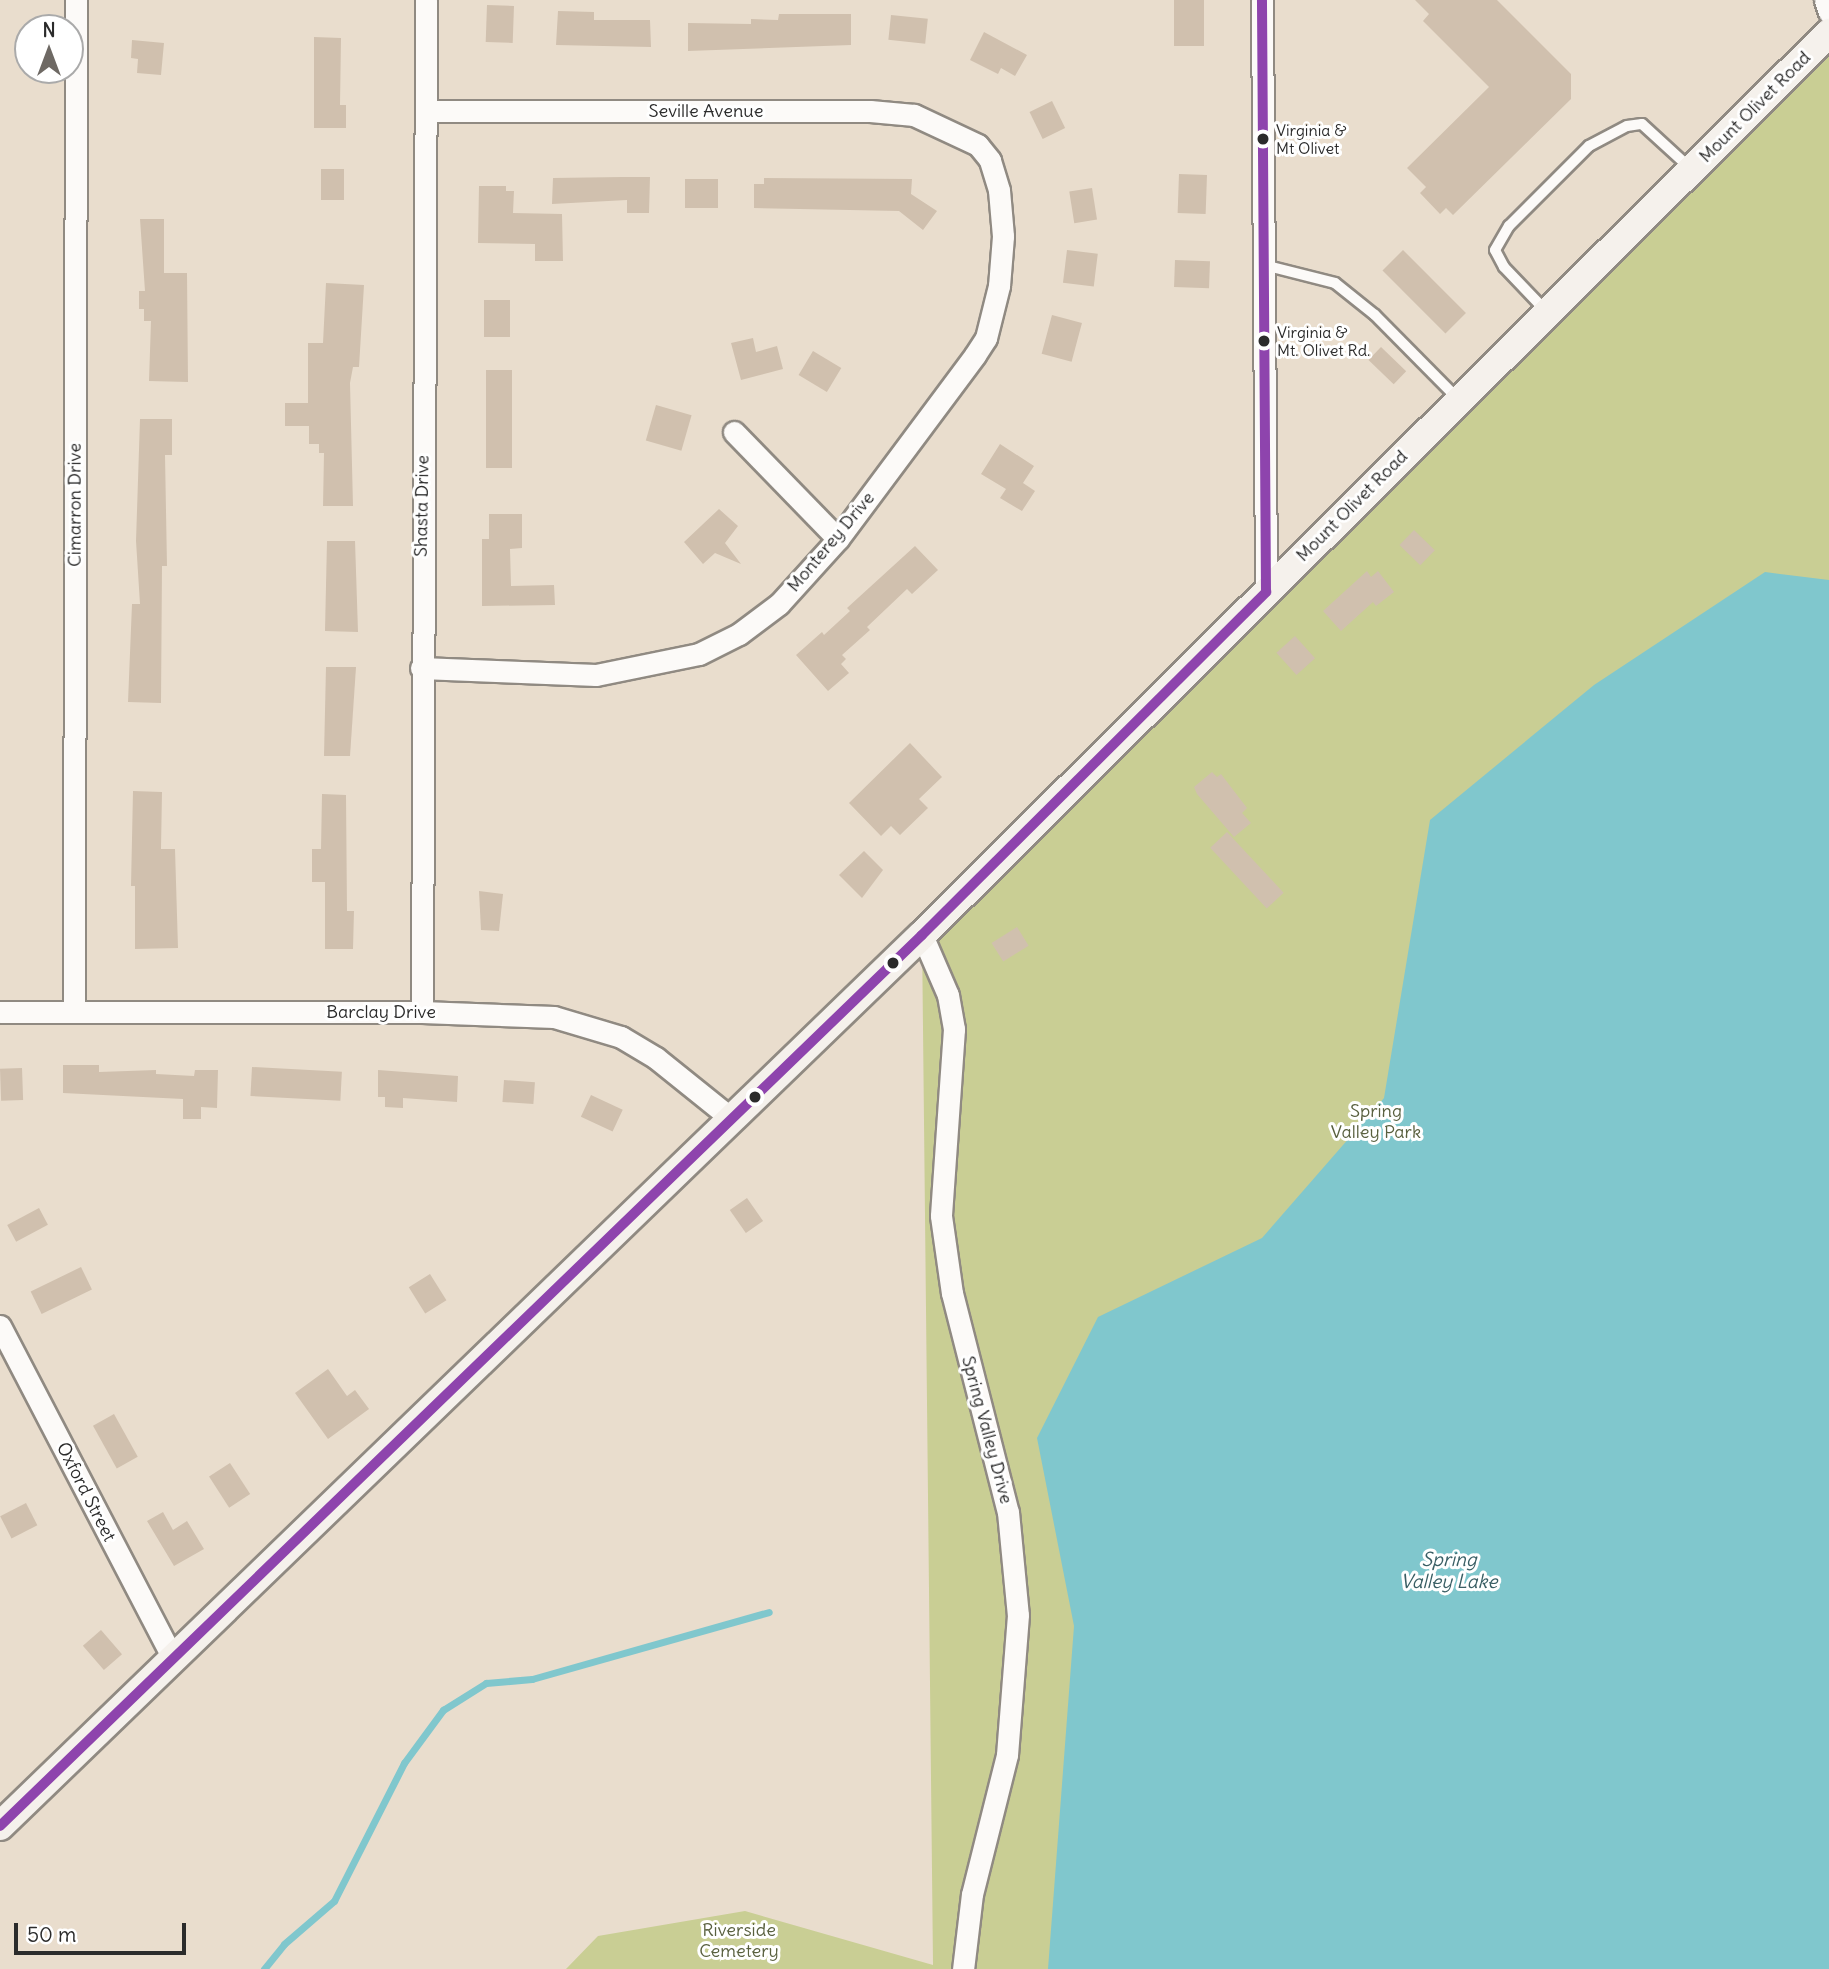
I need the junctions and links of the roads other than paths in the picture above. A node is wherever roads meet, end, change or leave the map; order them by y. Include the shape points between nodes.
1 (76, 0) edge
2 (426, 0) edge
3 (1262, 0) edge
4 (1825, 0) edge
5 (1829, 12) edge
6 (1829, 33) edge
7 (426, 111) junction
8 (978, 145) joint
9 (1692, 170) junction
10 (1264, 265) junction
11 (1548, 313) junction
12 (1459, 400) junction
13 (734, 432) dead end
14 (838, 539) junction
15 (1266, 592) junction
16 (421, 668) junction
17 (922, 935) junction
18 (74, 1010) junction
19 (0, 1012) edge
20 (422, 1012) junction
21 (732, 1119) junction
22 (0, 1326) edge
23 (172, 1657) junction
24 (0, 1826) edge
25 (963, 1969) edge

1 - 18 street, Cimarron Drive
2 - 7 street, Shasta Drive
3 - 10 street
4 - 5 street
6 - 9 street, Mount Olivet Road
7 - 8 street, Seville Avenue via 870,111 914,115
7 - 16 street, Shasta Drive
8 - 14 street, Monterey Drive via 990,160 999,190 1003,236 999,286 986,338
9 - 11 street, Mount Olivet Road
9 - 11 lane via 1642,124 1627,126 1589,146 1509,226 1495,250 1504,267
10 - 12 lane via 1335,283 1376,315
10 - 15 street
11 - 12 street, Mount Olivet Road
12 - 15 street, Mount Olivet Road
13 - 14 street
14 - 16 street, Monterey Drive via 779,604 739,634 699,654 597,675
15 - 17 street, Mount Olivet Road
16 - 20 street, Shasta Drive
17 - 21 street, Mount Olivet Road
17 - 25 street, Spring Valley Drive via 948,995 954,1030 941,1216 952,1293 1008,1512 1018,1615 1007,1755 972,1894
18 - 19 street, Barclay Drive
18 - 20 street, Barclay Drive
20 - 21 street, Barclay Drive via 528,1014 621,1037 656,1058
21 - 23 street, Mount Olivet Road
22 - 23 street, Oxford Street
23 - 24 street, Mount Olivet Road

